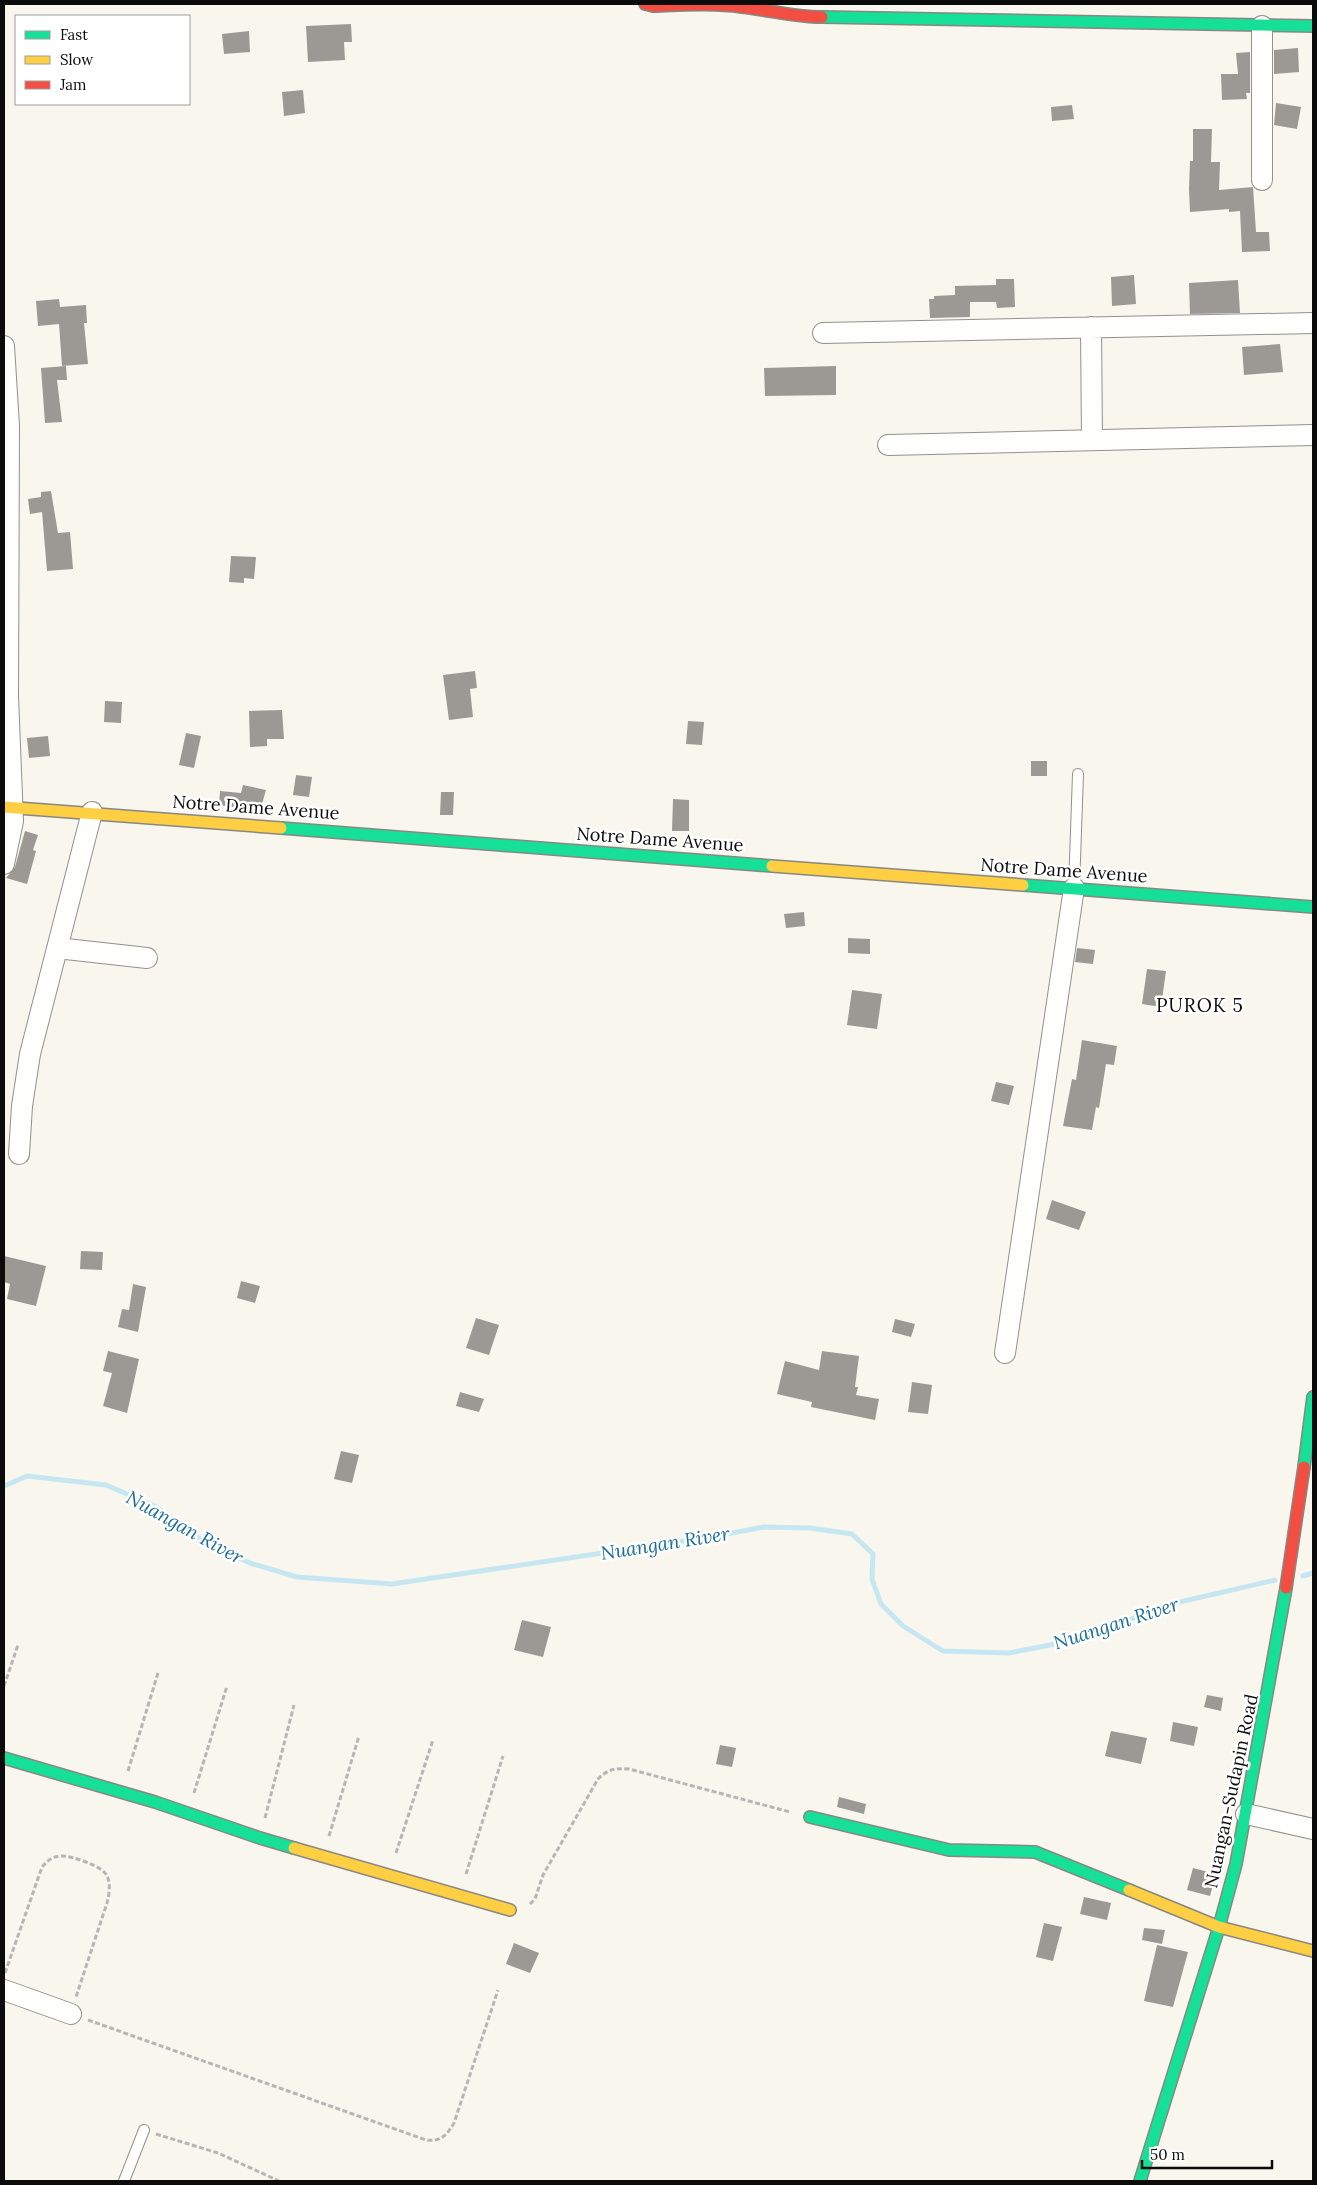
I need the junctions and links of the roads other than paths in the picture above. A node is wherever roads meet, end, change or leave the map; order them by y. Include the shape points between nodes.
1 (645, 4) edge
2 (1262, 26) junction
3 (1313, 26) edge
4 (1262, 180) dead end
5 (1313, 323) edge
6 (1091, 328) junction
7 (823, 333) dead end
8 (4, 346) edge
9 (1313, 435) edge
10 (1092, 440) junction
11 (888, 445) dead end
12 (1078, 774) dead end
13 (8, 807) edge
14 (92, 812) junction
15 (4, 864) edge
16 (1074, 888) junction
17 (1313, 907) edge
18 (57, 948) junction
19 (147, 958) dead end
20 (19, 1154) dead end
21 (1005, 1353) dead end
22 (1313, 1397) edge
23 (4, 1758) edge
24 (1246, 1814) junction
25 (810, 1817) road end
26 (1313, 1829) edge
27 (510, 1910) road end
28 (1219, 1927) junction
29 (1313, 1951) edge
30 (4, 1990) edge
31 (70, 2014) road end
32 (144, 2130) road end
33 (124, 2181) edge
34 (1140, 2181) edge

1 - 2 street via 742,7 798,17
2 - 3 street
2 - 4 street
5 - 6 street
6 - 7 street
6 - 10 street
8 - 13 street via 9,426
9 - 10 street
10 - 11 street
12 - 16 lane
13 - 14 street, Notre Dame Avenue
13 - 15 street via 13,828
14 - 16 street, Notre Dame Avenue
14 - 18 street
16 - 17 street, Notre Dame Avenue
16 - 21 street
18 - 19 street
18 - 20 street via 30,1054
22 - 24 street, Nuangan-Sudapin Road via 1289,1571
23 - 27 street via 189,1812 260,1838
24 - 26 street
24 - 28 street, Nuangan-Sudapin Road
25 - 28 street via 949,1850 1035,1852
28 - 29 street
28 - 34 street, Nuangan-Sudapin Road
30 - 31 street
32 - 33 lane

